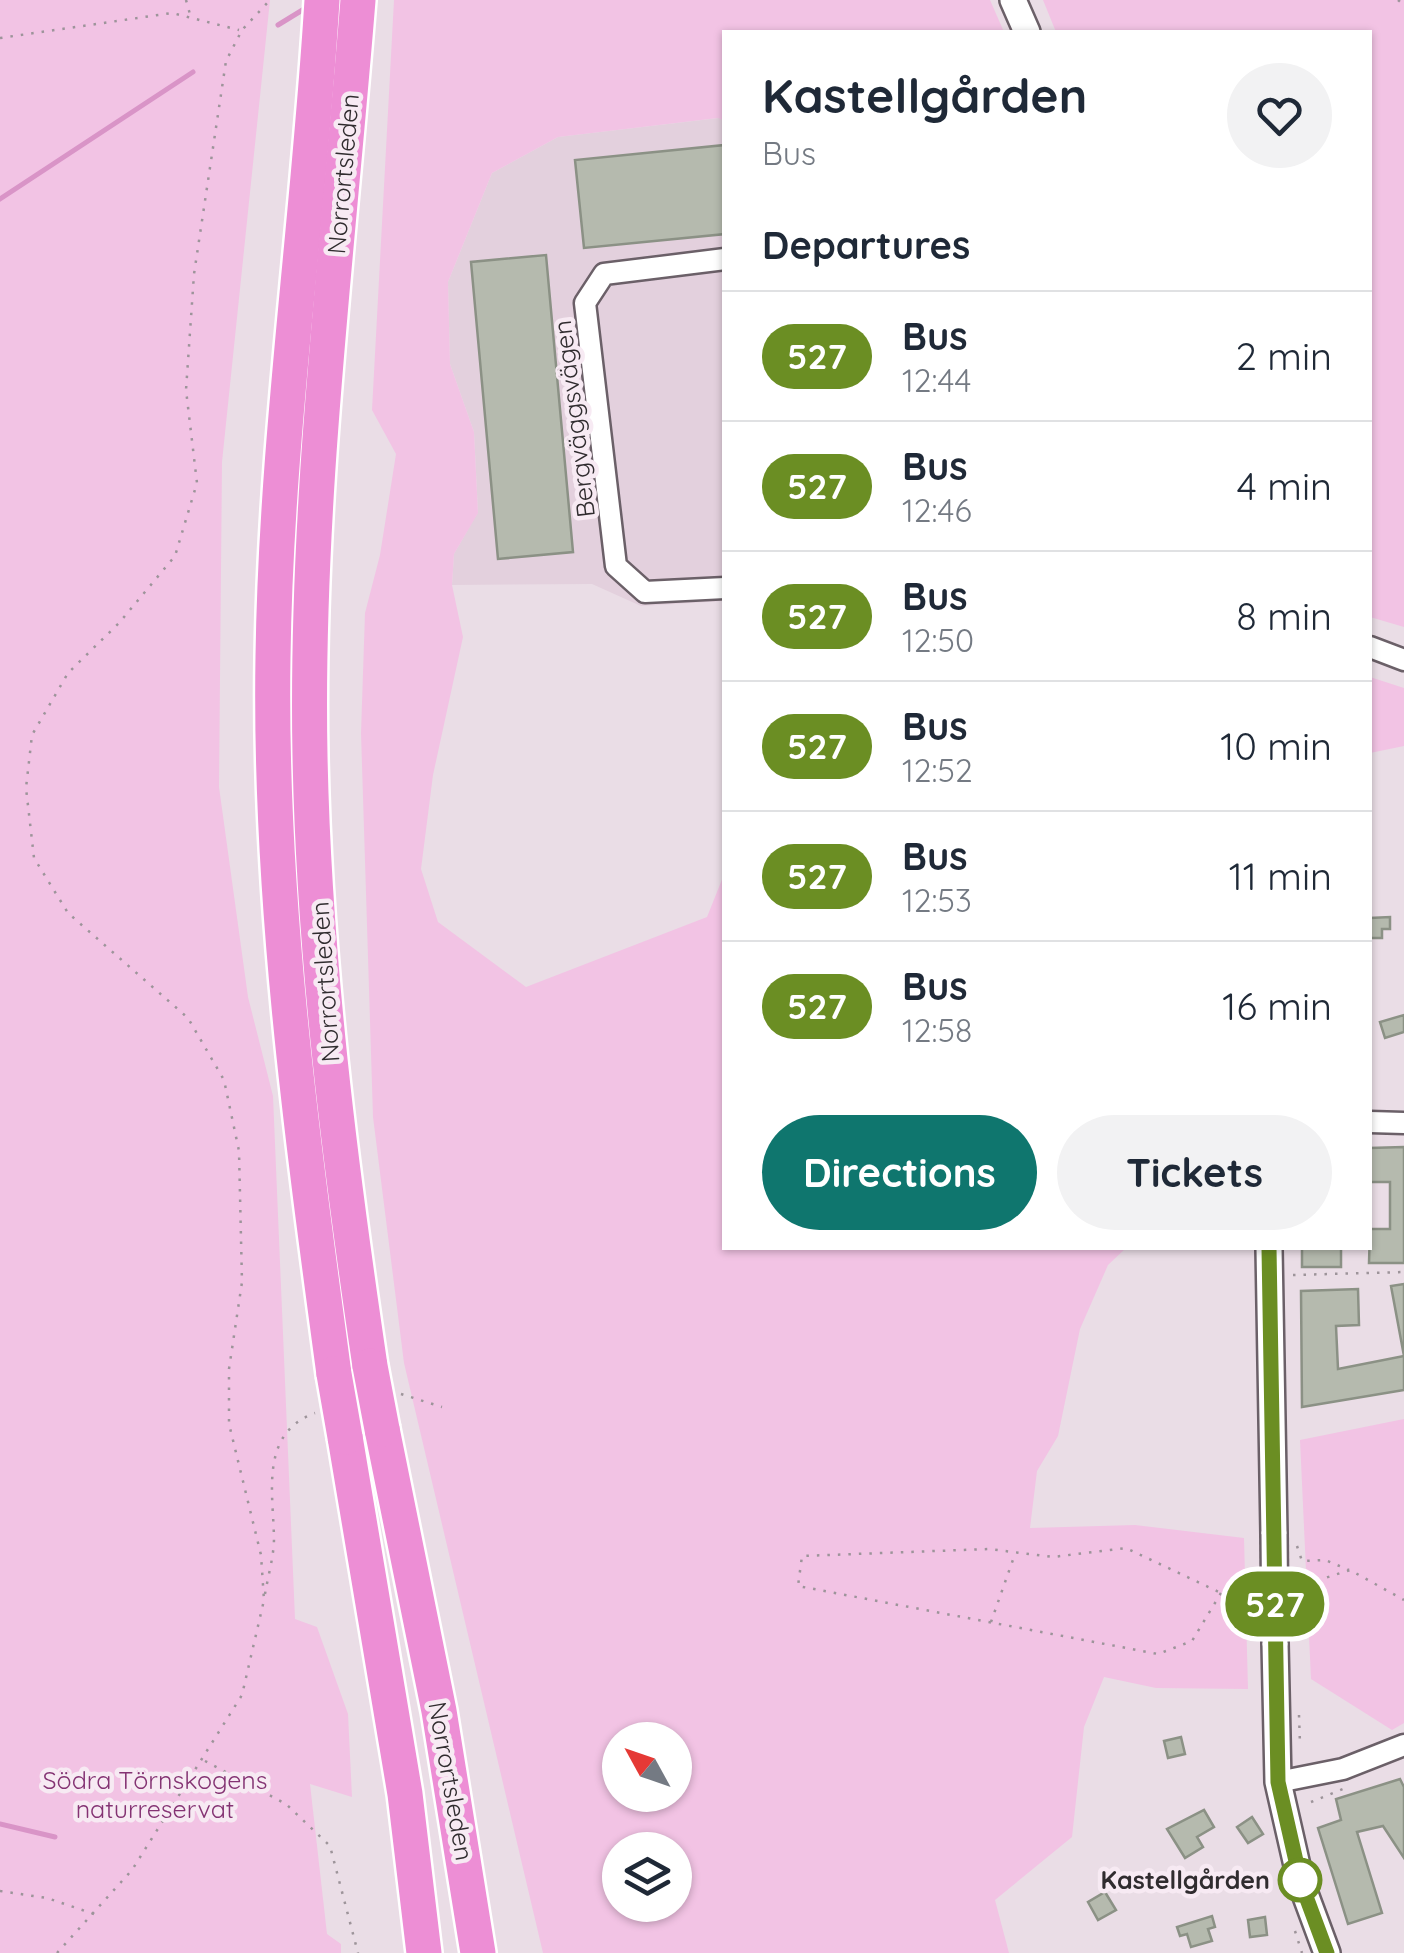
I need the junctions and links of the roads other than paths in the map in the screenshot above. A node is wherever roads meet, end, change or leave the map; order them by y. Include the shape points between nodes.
1 (322, 0) edge
2 (358, 0) edge
3 (1013, 0) edge
4 (1026, 30) edge
5 (336, 56) junction
6 (722, 260) edge
7 (722, 588) edge
8 (1372, 648) edge
9 (1404, 660) edge
10 (1372, 1122) edge
11 (1404, 1123) edge
12 (1269, 1250) edge
13 (1404, 1746) edge
14 (1278, 1782) junction
15 (424, 1953) edge
16 (478, 1953) edge
17 (1327, 1953) edge

1 - 5 highway, Norrortsleden
2 - 5 highway, Norrortsleden
3 - 4 street
5 - 15 highway, Norrortsleden, bridge via 292,362 273,657 282,926 334,1374 405,1794
5 - 16 highway, Norrortsleden, bridge via 314,513 310,756 338,1148 370,1366 439,1711
6 - 7 street, Bergväggsvägen via 604,274 585,303 616,566 644,592
8 - 9 street
10 - 11 street
12 - 14 street, bridge
13 - 14 street via 1343,1769
14 - 17 street via 1301,1883

